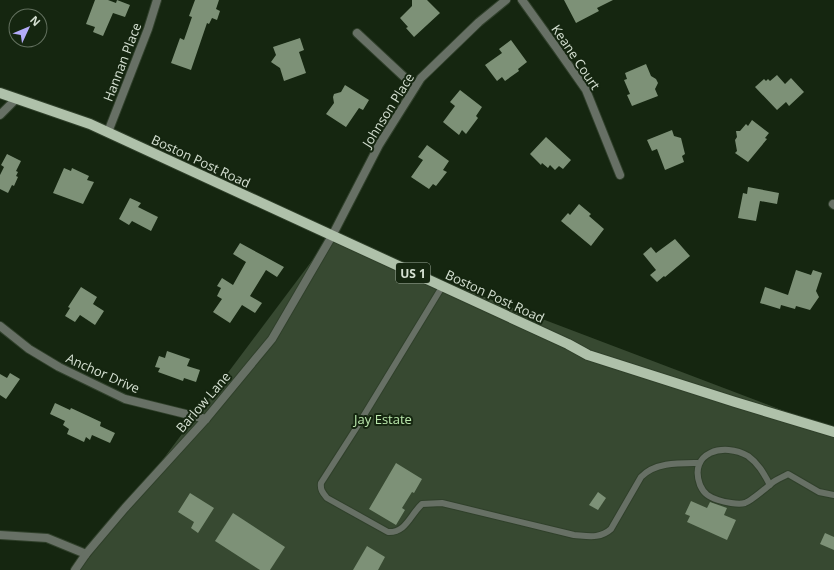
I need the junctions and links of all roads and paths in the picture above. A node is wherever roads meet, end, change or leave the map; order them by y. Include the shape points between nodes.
1 (157, 0) edge
2 (506, 0) edge
3 (522, 0) edge
4 (357, 33) dead end
5 (415, 87) junction
6 (0, 93) edge
7 (16, 98) junction
8 (0, 115) edge
9 (108, 132) junction
10 (620, 175) dead end
11 (332, 236) junction
12 (442, 287) junction
13 (0, 326) edge
14 (206, 419) junction
15 (834, 432) edge
16 (699, 463) junction
17 (770, 485) junction
18 (834, 495) edge
19 (0, 535) edge
20 (86, 554) junction
21 (75, 570) edge

1 - 9 street, Hannan Place
2 - 5 street, Johnson Place via 479,22 421,78
3 - 10 street, Keane Court via 586,90
4 - 5 street
5 - 11 street, Johnson Place via 379,145
6 - 7 main road, Boston Post Road / US 1
7 - 8 street
7 - 9 main road, Boston Post Road / US 1
9 - 11 main road, Boston Post Road / US 1
11 - 12 main road, Boston Post Road / US 1
11 - 14 street, Barlow Lane via 272,339
12 - 15 main road, Boston Post Road / US 1 via 588,355
12 - 16 lane via 321,483 322,492 328,498 388,532 401,530 422,504 442,503 574,535 594,537 611,529 646,472 664,465
13 - 14 street, Anchor Drive via 29,349 59,367 125,399
14 - 20 street, Barlow Lane
16 - 17 lane via 707,454 719,450 747,456 760,467
16 - 17 lane via 697,477 708,497 726,502 745,503
17 - 18 lane via 788,474 819,492
19 - 20 street via 47,538
20 - 21 street, Barlow Lane

